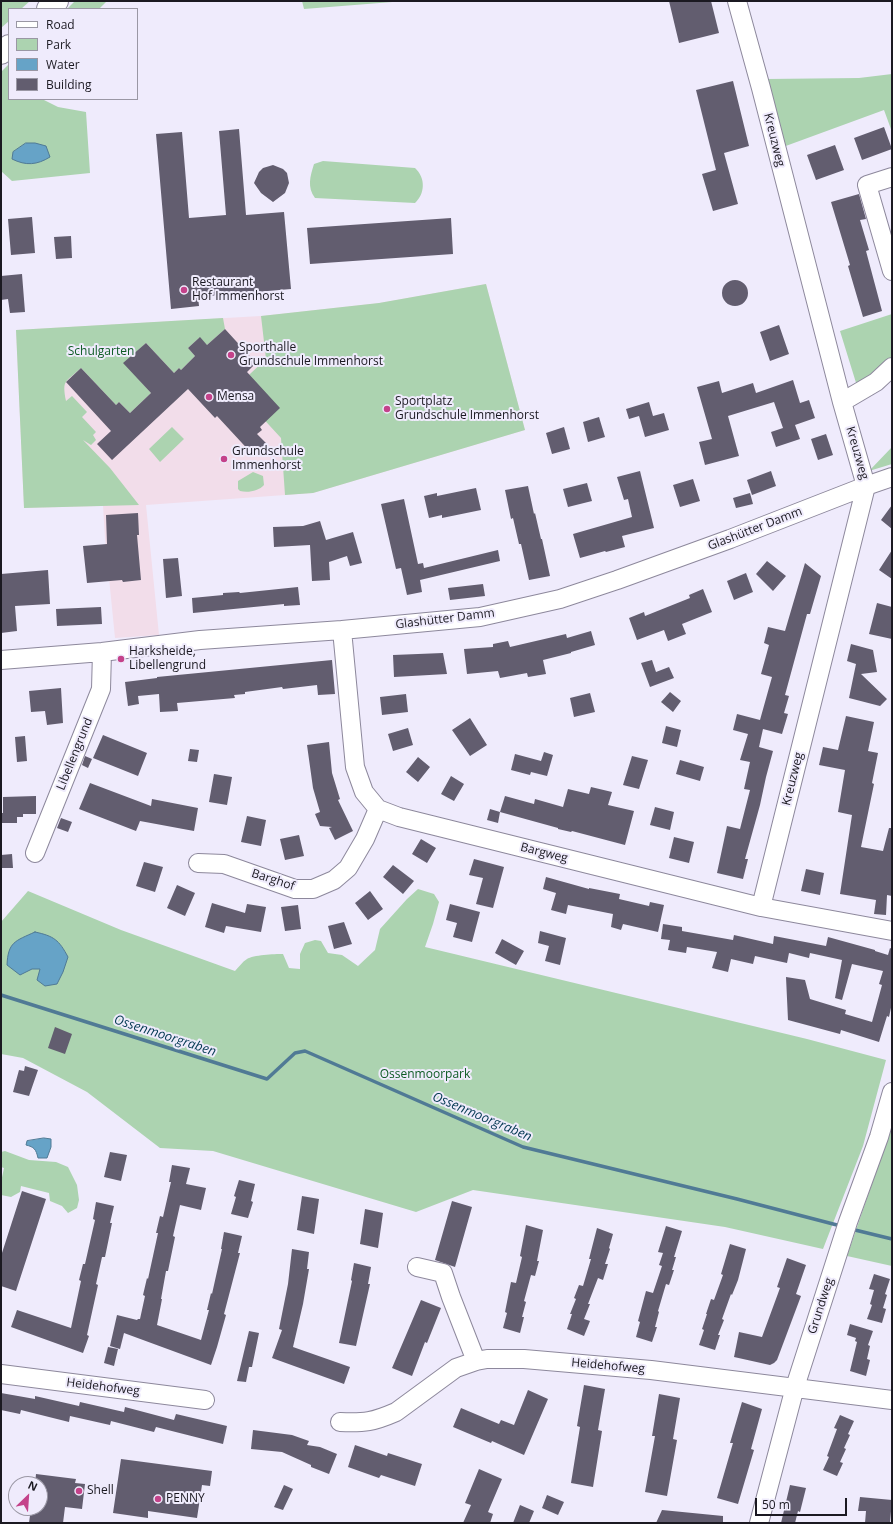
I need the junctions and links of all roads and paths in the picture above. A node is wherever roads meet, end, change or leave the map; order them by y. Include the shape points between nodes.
1 (57, 1) edge
2 (737, 1) edge
3 (49, 8) edge
4 (892, 177) edge
5 (892, 271) edge
6 (892, 367) edge
7 (842, 402) junction
8 (892, 477) edge
9 (866, 486) junction
10 (342, 630) junction
11 (102, 652) junction
12 (1, 660) edge
13 (378, 809) junction
14 (35, 854) dead end
15 (198, 863) dead end
16 (761, 907) junction
17 (892, 931) edge
18 (892, 1092) edge
19 (417, 1267) dead end
20 (476, 1361) junction
21 (1, 1374) edge
22 (795, 1387) junction
23 (205, 1400) dead end
24 (892, 1400) edge
25 (340, 1422) dead end
26 (759, 1523) edge

1 - 3 main road
2 - 7 street, Kreuzweg
4 - 5 street via 867,185
6 - 7 street via 876,382
7 - 9 street, Kreuzweg
8 - 9 street, Glashütter Damm
9 - 10 street, Glashütter Damm via 723,542 560,599 480,617
9 - 16 street, Kreuzweg
10 - 11 street, Glashütter Damm via 200,640
10 - 13 street, Bargweg via 355,767 364,792
11 - 12 street, Glashütter Damm
11 - 14 street, Libellengrund via 101,689
13 - 15 street, Barghof via 365,839 348,868 334,880 312,889 295,889 224,864
13 - 16 street, Bargweg via 399,817
16 - 17 street, Bargweg
18 - 22 street, Grundweg
19 - 20 street via 443,1273
20 - 22 street, Heidehofweg via 524,1359
20 - 25 street, Heidehofweg via 464,1364 446,1374 396,1412 363,1423
21 - 23 street, Heidehofweg
22 - 24 street, Heidehofweg
22 - 26 street, Grundweg

